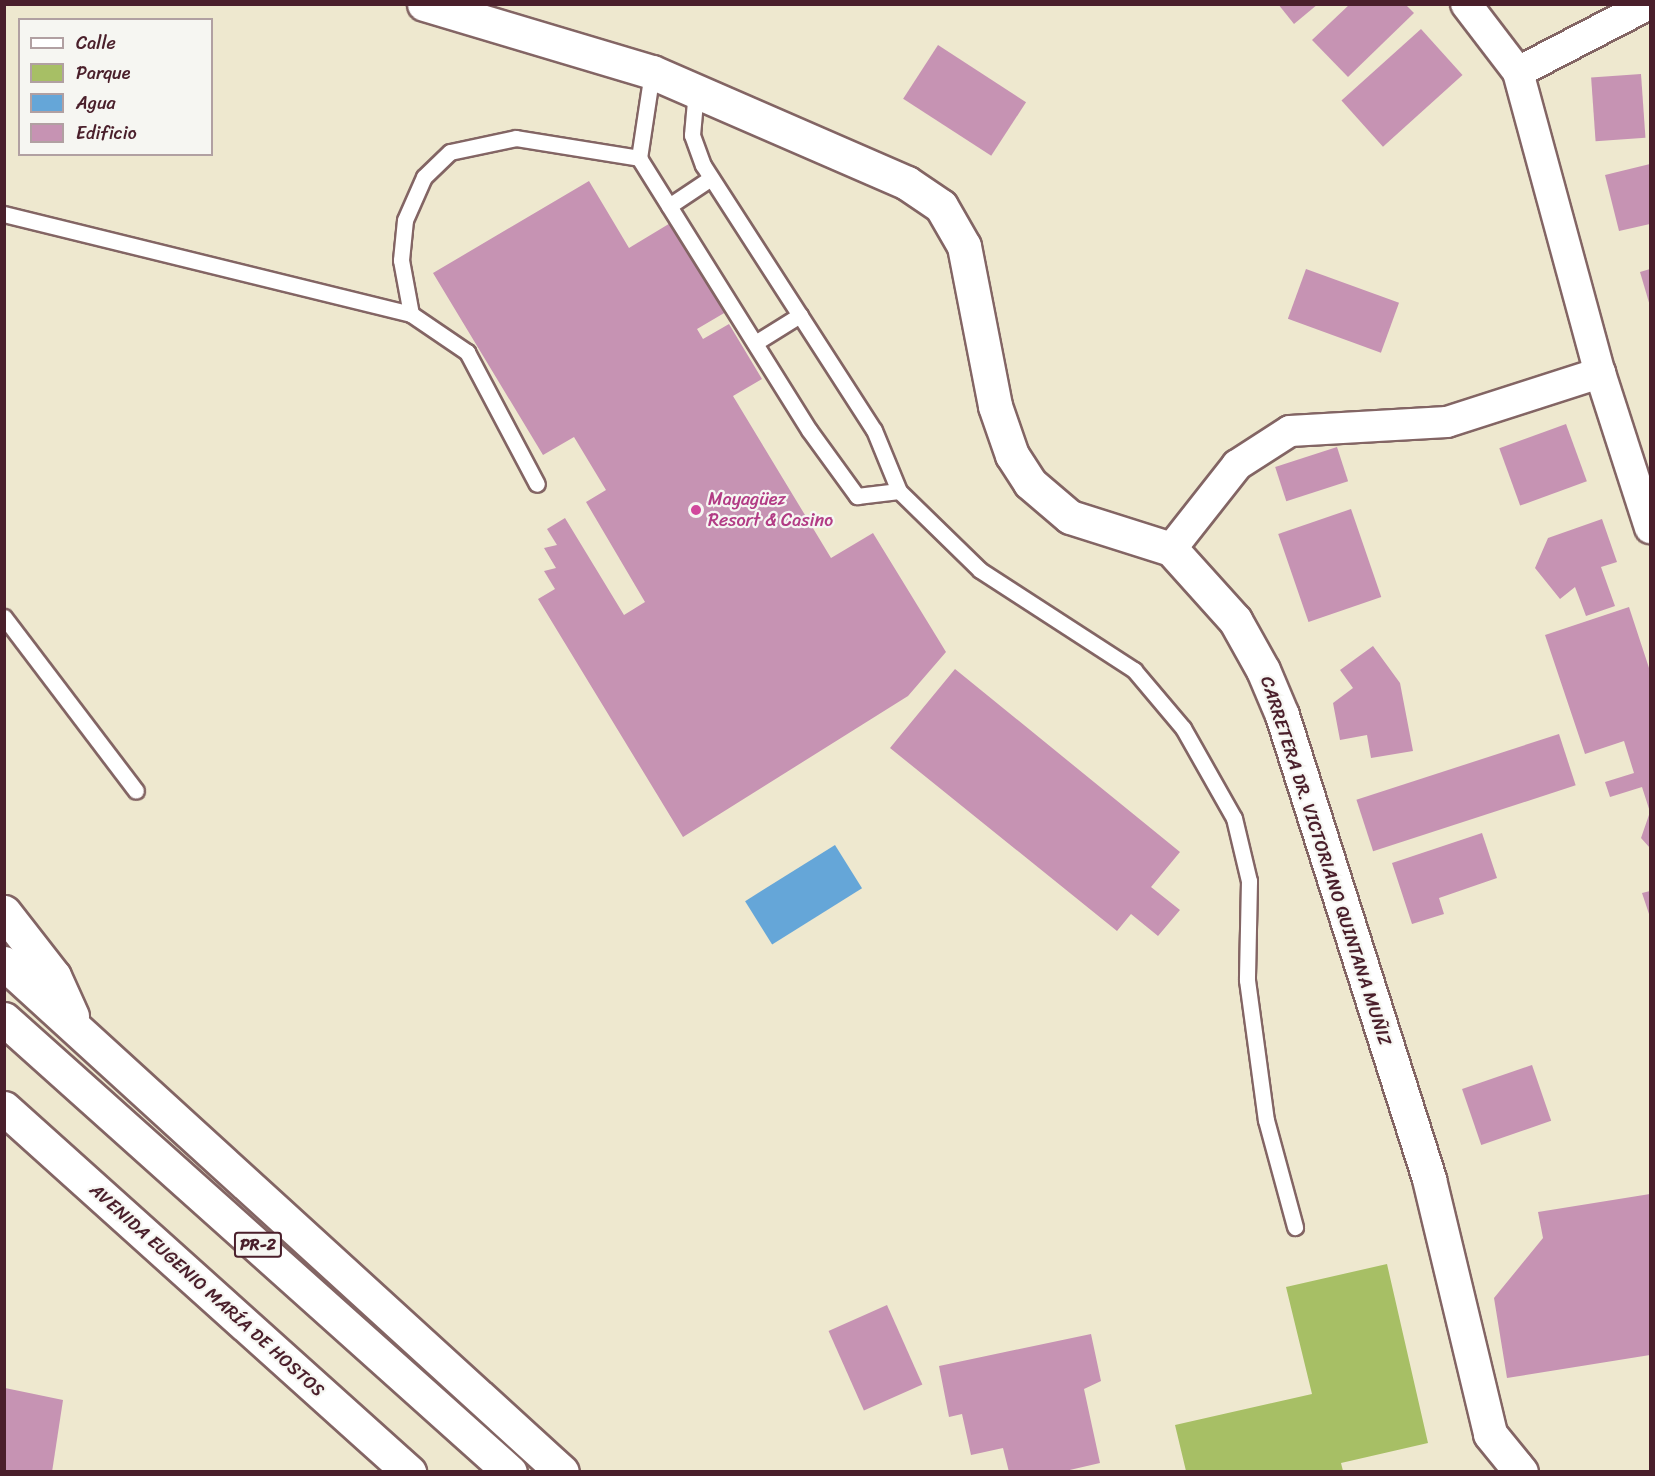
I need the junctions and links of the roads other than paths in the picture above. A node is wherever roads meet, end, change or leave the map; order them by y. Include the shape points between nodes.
1 (424, 4) edge
2 (1466, 4) edge
3 (1649, 4) edge
4 (652, 72) junction
5 (1518, 72) junction
6 (696, 90) junction
7 (639, 158) junction
8 (711, 178) junction
9 (669, 206) junction
10 (4, 214) edge
11 (411, 314) junction
12 (800, 315) junction
13 (755, 343) junction
14 (1600, 373) junction
15 (537, 484) dead end
16 (899, 491) junction
17 (1650, 528) edge
18 (1172, 549) junction
19 (4, 617) edge
20 (136, 791) dead end
21 (4, 912) edge
22 (4, 963) edge
23 (4, 1019) edge
24 (78, 1029) junction
25 (4, 1108) edge
26 (1295, 1227) dead end
27 (1525, 1470) edge
28 (409, 1472) edge
29 (510, 1472) edge
30 (562, 1472) edge

1 - 4 main road
2 - 5 street
3 - 5 street
4 - 6 main road
4 - 7 lane
5 - 14 street
6 - 8 lane via 692,135
6 - 18 main road via 907,183 941,206 964,246 995,406 1012,455 1030,483 1070,518
7 - 9 lane
7 - 11 lane via 516,138 450,152 424,177 405,220 401,260
8 - 9 lane
8 - 12 lane
9 - 13 lane
10 - 11 lane
11 - 15 lane via 467,352
12 - 13 lane
12 - 16 lane via 874,430
13 - 16 lane via 809,430 857,496
14 - 17 street
14 - 18 street via 1447,422 1290,431 1237,465
16 - 26 lane via 980,570 1134,670 1183,728 1234,818 1249,881 1247,980 1266,1120
18 - 27 main road, CARRETERA DR. VICTORIANO QUINTANA MUÑIZ via 1235,620 1263,670 1281,715 1429,1179 1490,1434
19 - 20 lane
21 - 24 main road via 54,976
22 - 24 main road
23 - 29 main road, PR-2
24 - 30 main road
25 - 28 main road, AVENIDA EUGENIO MARÍA DE HOSTOS

